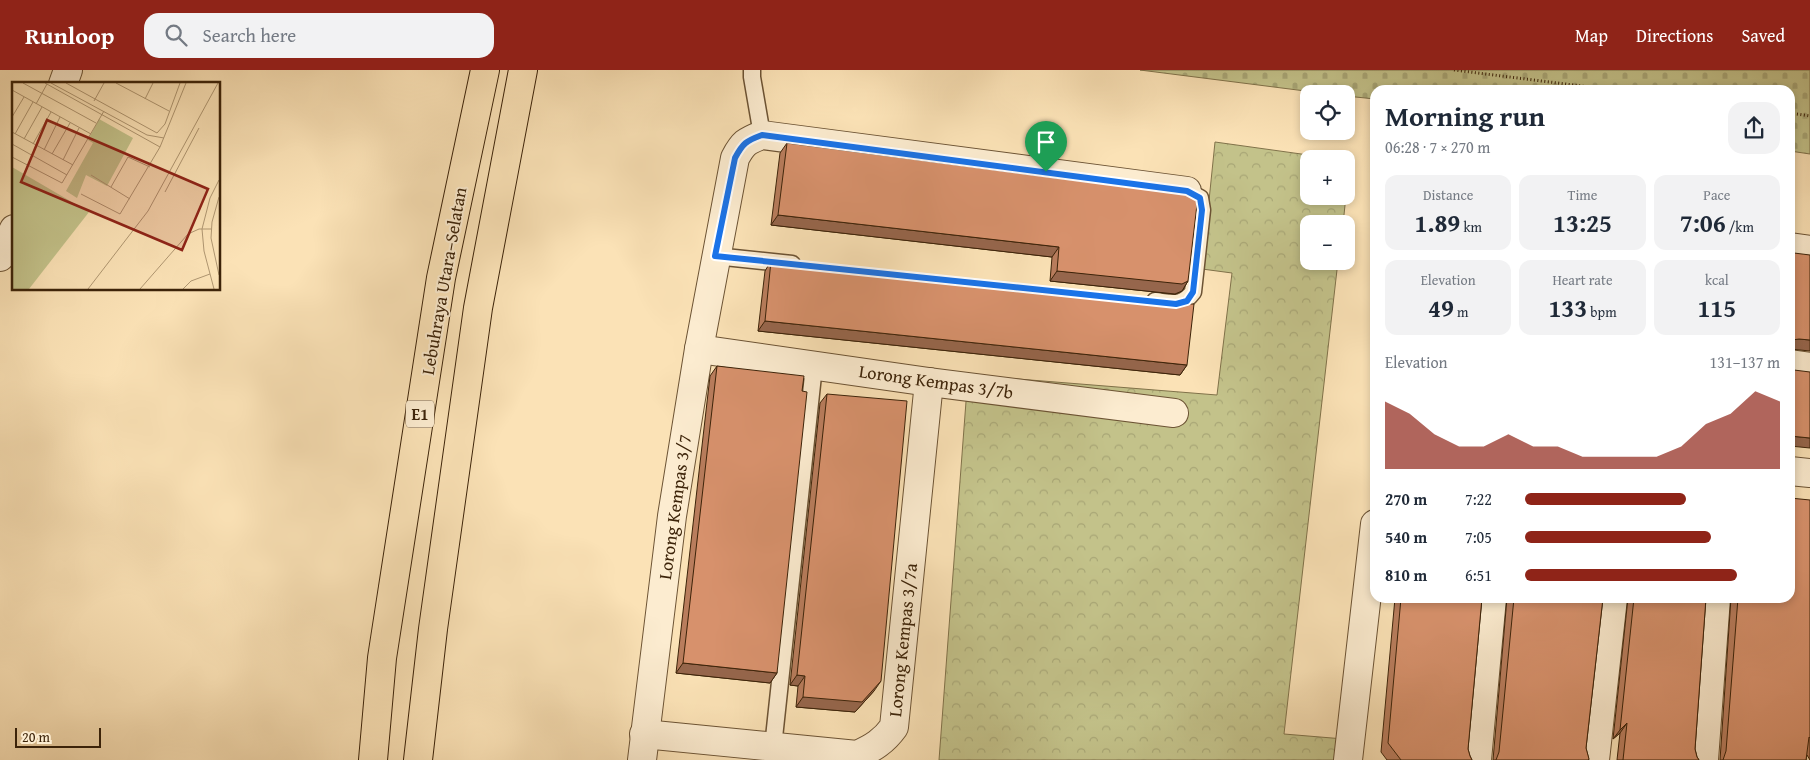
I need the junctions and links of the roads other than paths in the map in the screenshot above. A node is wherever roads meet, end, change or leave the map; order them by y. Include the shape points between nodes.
1 (68, 70) edge
2 (484, 70) edge
3 (523, 70) edge
4 (752, 70) edge
5 (64, 82) edge
6 (762, 135) junction
7 (1187, 191) joint
8 (12, 233) edge
9 (1795, 248) edge
10 (1810, 250) edge
11 (715, 256) junction
12 (0, 257) edge
13 (804, 265) edge
14 (1137, 300) edge
15 (699, 349) junction
16 (1795, 365) edge
17 (814, 366) junction
18 (1810, 367) edge
19 (929, 382) junction
20 (1174, 413) dead end
21 (1795, 472) edge
22 (1810, 473) edge
23 (1370, 568) edge
24 (1492, 603) edge
25 (1612, 603) edge
26 (1716, 603) edge
27 (773, 746) junction
28 (643, 747) edge
29 (373, 760) edge
30 (418, 760) edge
31 (1348, 760) edge
32 (1477, 760) edge
33 (1595, 760) edge
34 (1704, 760) edge

1 - 5 street
2 - 29 highway, Lebuhraya Utara–Selatan / E1 via 442,278 382,658
3 - 30 highway via 478,308 434,619
4 - 6 lane
6 - 7 street
6 - 11 street, Lorong Kempas 3/7 via 741,146 735,158
7 - 14 lane via 1200,198 1202,210 1193,292 1187,301 1176,304
8 - 12 street
9 - 10 street
11 - 13 lane
11 - 15 street, Lorong Kempas 3/7
15 - 17 street, Lorong Kempas 3/7b
15 - 28 street, Lorong Kempas 3/7 via 672,516
16 - 18 street
17 - 19 street, Lorong Kempas 3/7b
17 - 27 lane
19 - 20 street, Lorong Kempas 3/7b
19 - 27 street, Lorong Kempas 3/7a via 894,727 875,747 856,755
21 - 22 street
23 - 31 street
24 - 32 street
25 - 33 street
26 - 34 street
27 - 28 street, Lorong Kempas 3/7a

